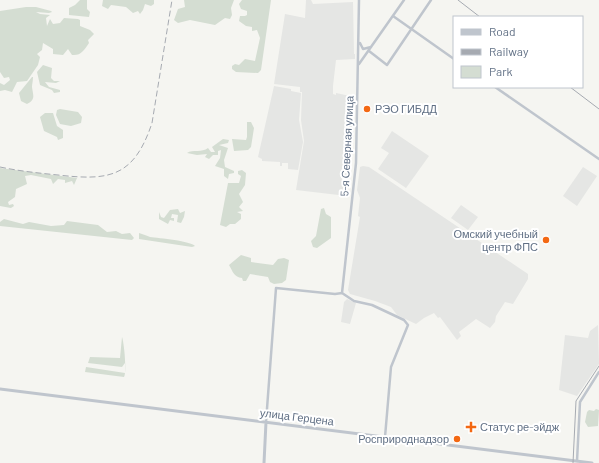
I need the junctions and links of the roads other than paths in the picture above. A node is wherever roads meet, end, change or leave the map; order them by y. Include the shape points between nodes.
1 (359, 0) edge
2 (404, 0) edge
3 (431, 0) edge
4 (393, 16) junction
5 (411, 29) junction
6 (358, 38) junction
7 (373, 46) junction
8 (369, 51) junction
9 (453, 58) edge
10 (358, 64) junction
11 (496, 88) edge
12 (599, 159) edge
13 (342, 293) junction
14 (599, 372) edge
15 (0, 389) edge
16 (266, 422) junction
17 (385, 437) junction
18 (577, 461) junction
19 (264, 463) edge
20 (592, 463) edge

1 - 6 main road, 5-я Северная улица
2 - 4 main road
3 - 5 main road
4 - 5 main road
4 - 7 main road
5 - 8 main road via 387,65
5 - 9 main road
6 - 7 main road via 363,49
6 - 10 main road, 5-я Северная улица
7 - 8 main road
8 - 10 main road
10 - 13 main road, 5-я Северная улица via 355,174
11 - 12 main road
13 - 16 main road via 276,288
13 - 17 main road via 404,320 408,325 390,367
14 - 18 main road via 580,402
15 - 16 main road, улица Герцена
16 - 17 main road, улица Герцена
16 - 19 main road
17 - 18 main road, улица Герцена
18 - 20 main road, улица Герцена

